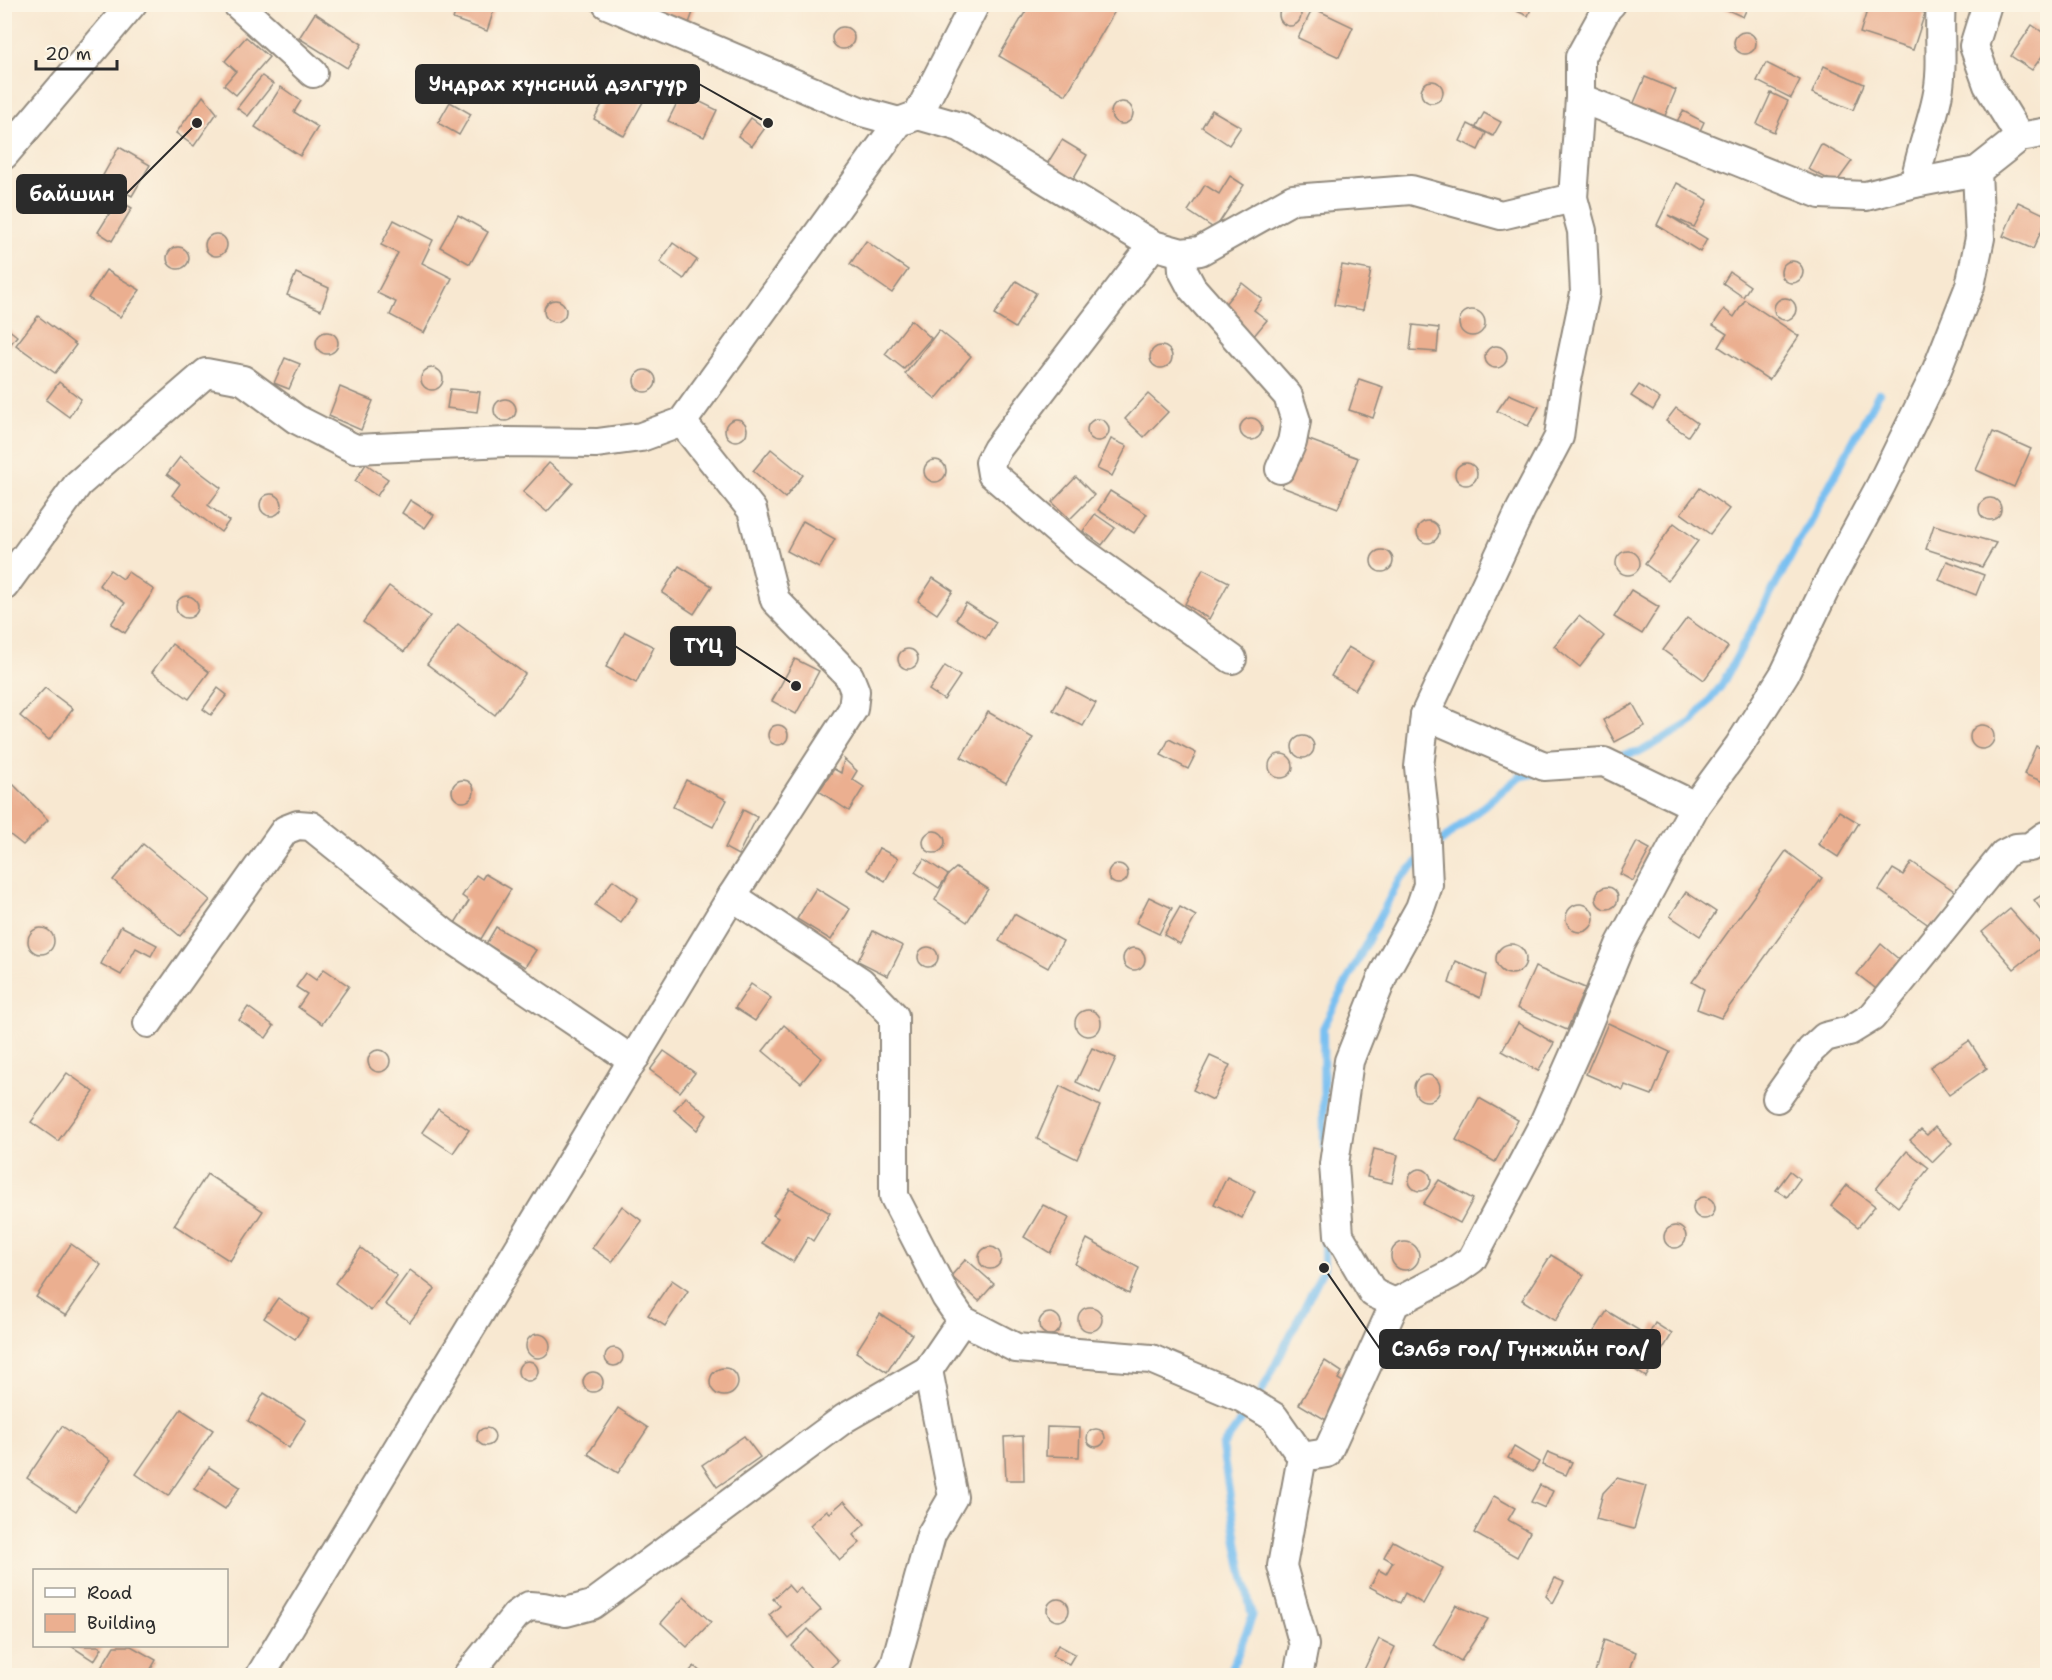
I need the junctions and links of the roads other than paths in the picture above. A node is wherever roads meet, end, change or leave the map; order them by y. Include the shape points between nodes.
1 (132, 4) edge
2 (237, 4) edge
3 (607, 4) edge
4 (975, 4) edge
5 (1611, 4) edge
6 (1941, 4) edge
7 (1987, 4) edge
8 (313, 73) dead end
9 (1580, 98) junction
10 (908, 118) junction
11 (2034, 134) edge
12 (4, 155) edge
13 (1977, 171) junction
14 (1915, 183) junction
15 (1573, 198) junction
16 (1153, 245) junction
17 (1182, 254) junction
18 (682, 422) junction
19 (1280, 469) dead end
20 (4, 586) edge
21 (1232, 659) dead end
22 (1425, 715) junction
23 (1695, 806) junction
24 (2047, 831) edge
25 (732, 896) junction
26 (148, 1023) dead end
27 (636, 1056) junction
28 (1777, 1098) dead end
29 (1395, 1303) junction
30 (963, 1320) junction
31 (928, 1370) junction
32 (1302, 1457) junction
33 (260, 1676) edge
34 (466, 1676) edge
35 (888, 1676) edge
36 (1298, 1676) edge

1 - 12 street
2 - 8 street
3 - 10 street via 859,111
4 - 10 street
5 - 9 street via 1580,57
6 - 14 street via 1937,97
7 - 11 street via 1974,46 1988,85
9 - 14 street via 1820,194 1866,196
9 - 15 street
10 - 16 street via 960,127
10 - 18 street
11 - 13 street
13 - 14 street
13 - 23 street via 1980,238 1970,286 1934,377 1785,674
15 - 17 street via 1501,215 1411,190 1293,199 1200,251
15 - 22 street via 1582,231 1585,293 1558,437
16 - 17 street
16 - 21 street via 997,449 990,462 992,474 1080,551
17 - 19 street via 1183,271 1192,288 1288,396 1296,421
18 - 20 street via 641,437 597,443 506,442 355,449 296,419 243,380 206,373 78,484
18 - 25 street via 752,510 775,600 849,676 855,691 853,709
22 - 23 street via 1544,766 1604,762
22 - 29 street via 1419,767 1428,885 1420,908 1384,973 1349,1061 1334,1164 1339,1234 1373,1293
23 - 29 street via 1620,945 1543,1125 1472,1259
24 - 28 street via 2030,847 2004,854 1872,1017 1849,1031 1825,1037
25 - 27 street
25 - 30 street via 861,982 894,1016 894,1196 946,1297
26 - 27 street via 285,830 298,825 311,826 444,933 626,1056
27 - 33 street
29 - 32 street via 1327,1453
30 - 31 street
30 - 32 street via 1016,1348 1151,1359 1243,1398 1274,1417
31 - 34 street via 845,1418 592,1605 566,1612 529,1606 516,1615
31 - 35 street via 953,1497 931,1535 895,1665
32 - 36 street via 1282,1566 1304,1645

